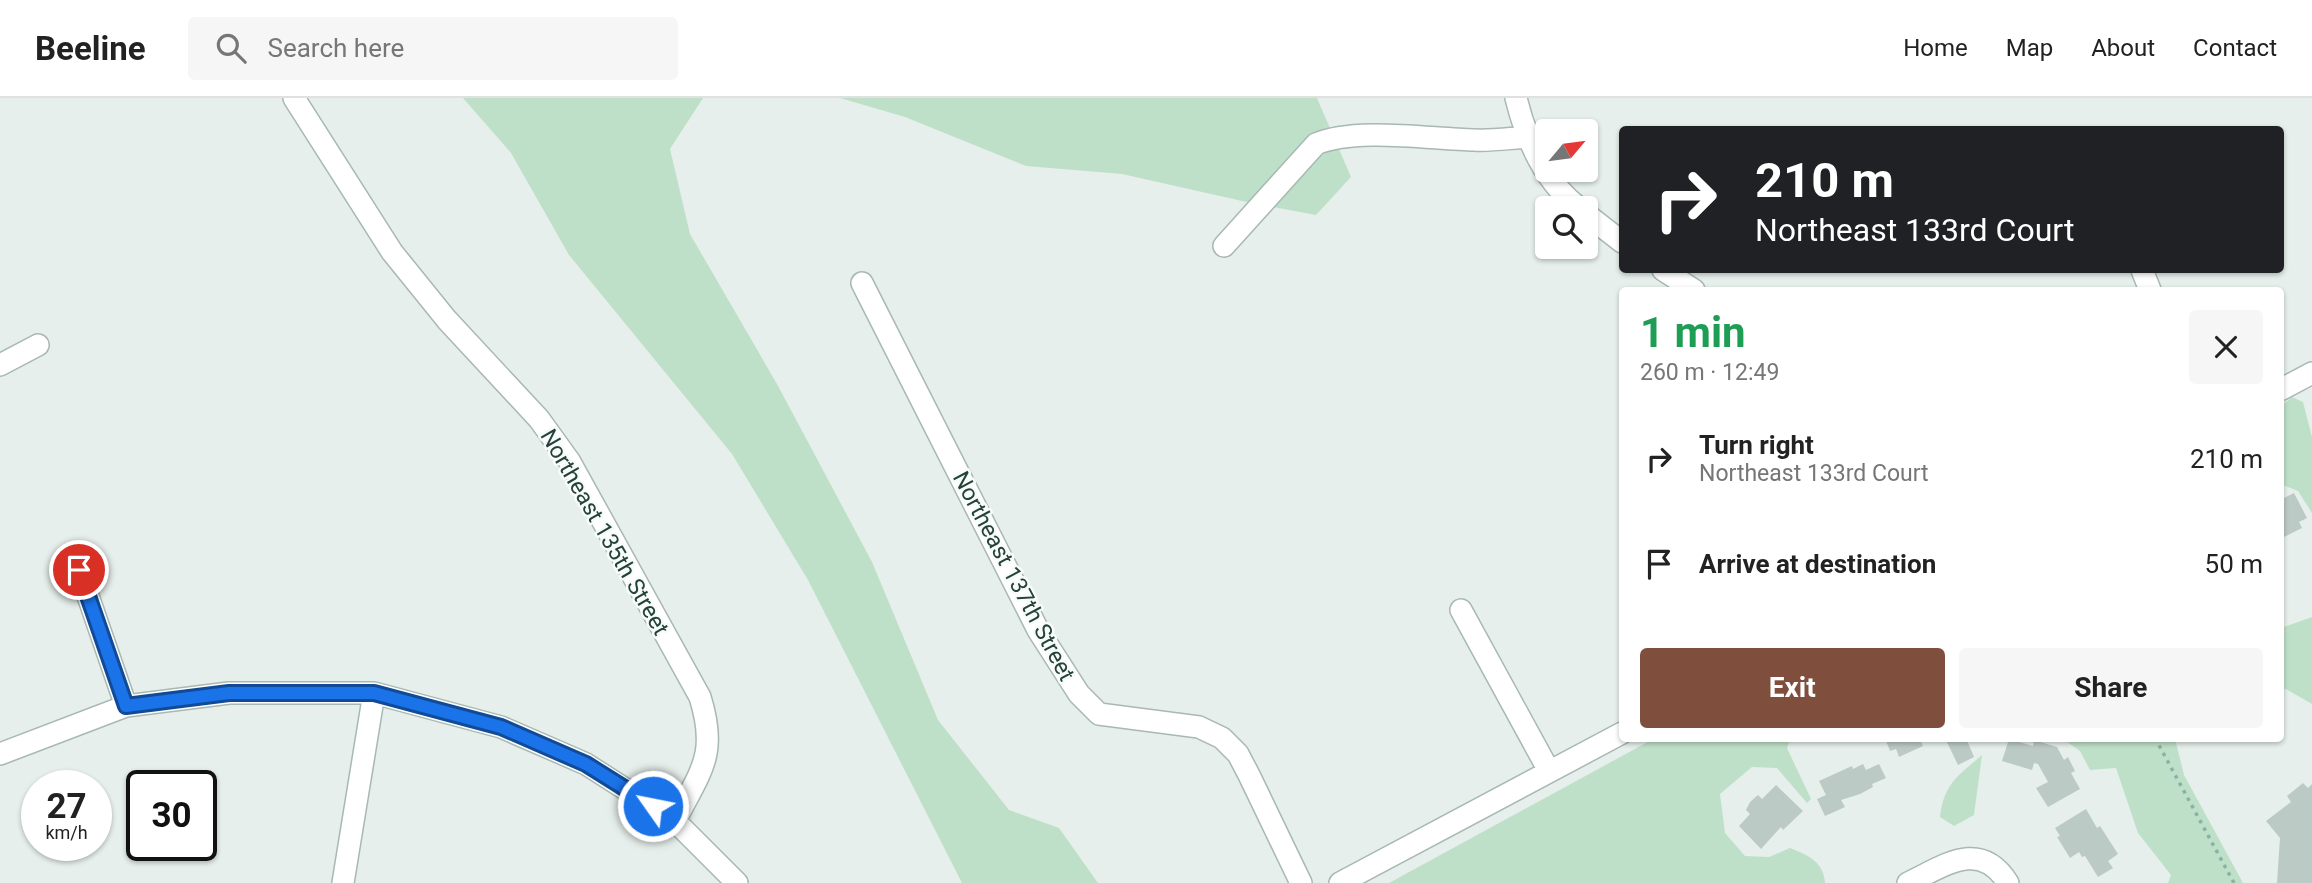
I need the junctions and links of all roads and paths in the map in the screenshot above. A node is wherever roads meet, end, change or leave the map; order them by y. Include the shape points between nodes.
1 (294, 98) edge
2 (1516, 98) edge
3 (1529, 137) junction
4 (1567, 196) edge
5 (1598, 223) edge
6 (1619, 240) edge
7 (1224, 246) dead end
8 (1668, 273) edge
9 (862, 283) dead end
10 (1689, 287) edge
11 (38, 345) dead end
12 (0, 365) edge
13 (2312, 373) edge
14 (2284, 388) edge
15 (79, 570) dead end
16 (1461, 610) dead end
17 (374, 693) junction
18 (126, 706) junction
19 (1619, 735) edge
20 (2157, 742) edge
21 (0, 754) edge
22 (1549, 771) junction
23 (675, 821) junction
24 (343, 883) edge
25 (737, 883) edge
26 (1301, 883) edge
27 (1340, 883) edge
28 (1908, 883) edge
29 (2008, 883) edge
30 (2234, 883) edge

1 - 23 street, Northeast 135th Street via 392,251 447,320 539,419 570,462 700,697 709,743 704,765
2 - 3 street
3 - 4 street via 1546,175
3 - 7 street via 1330,138 1316,144
5 - 6 street
8 - 10 street
9 - 26 street, Northeast 137th Street via 1038,630 1079,694 1099,714 1199,727 1222,738 1238,754
11 - 12 street
13 - 14 street
15 - 18 street
16 - 22 street
17 - 18 street via 229,693
17 - 23 street via 501,727 586,764
17 - 24 street
18 - 21 street
19 - 22 street
20 - 30 path
22 - 27 street
23 - 25 street
28 - 29 street via 1957,859 1973,858 1987,861

